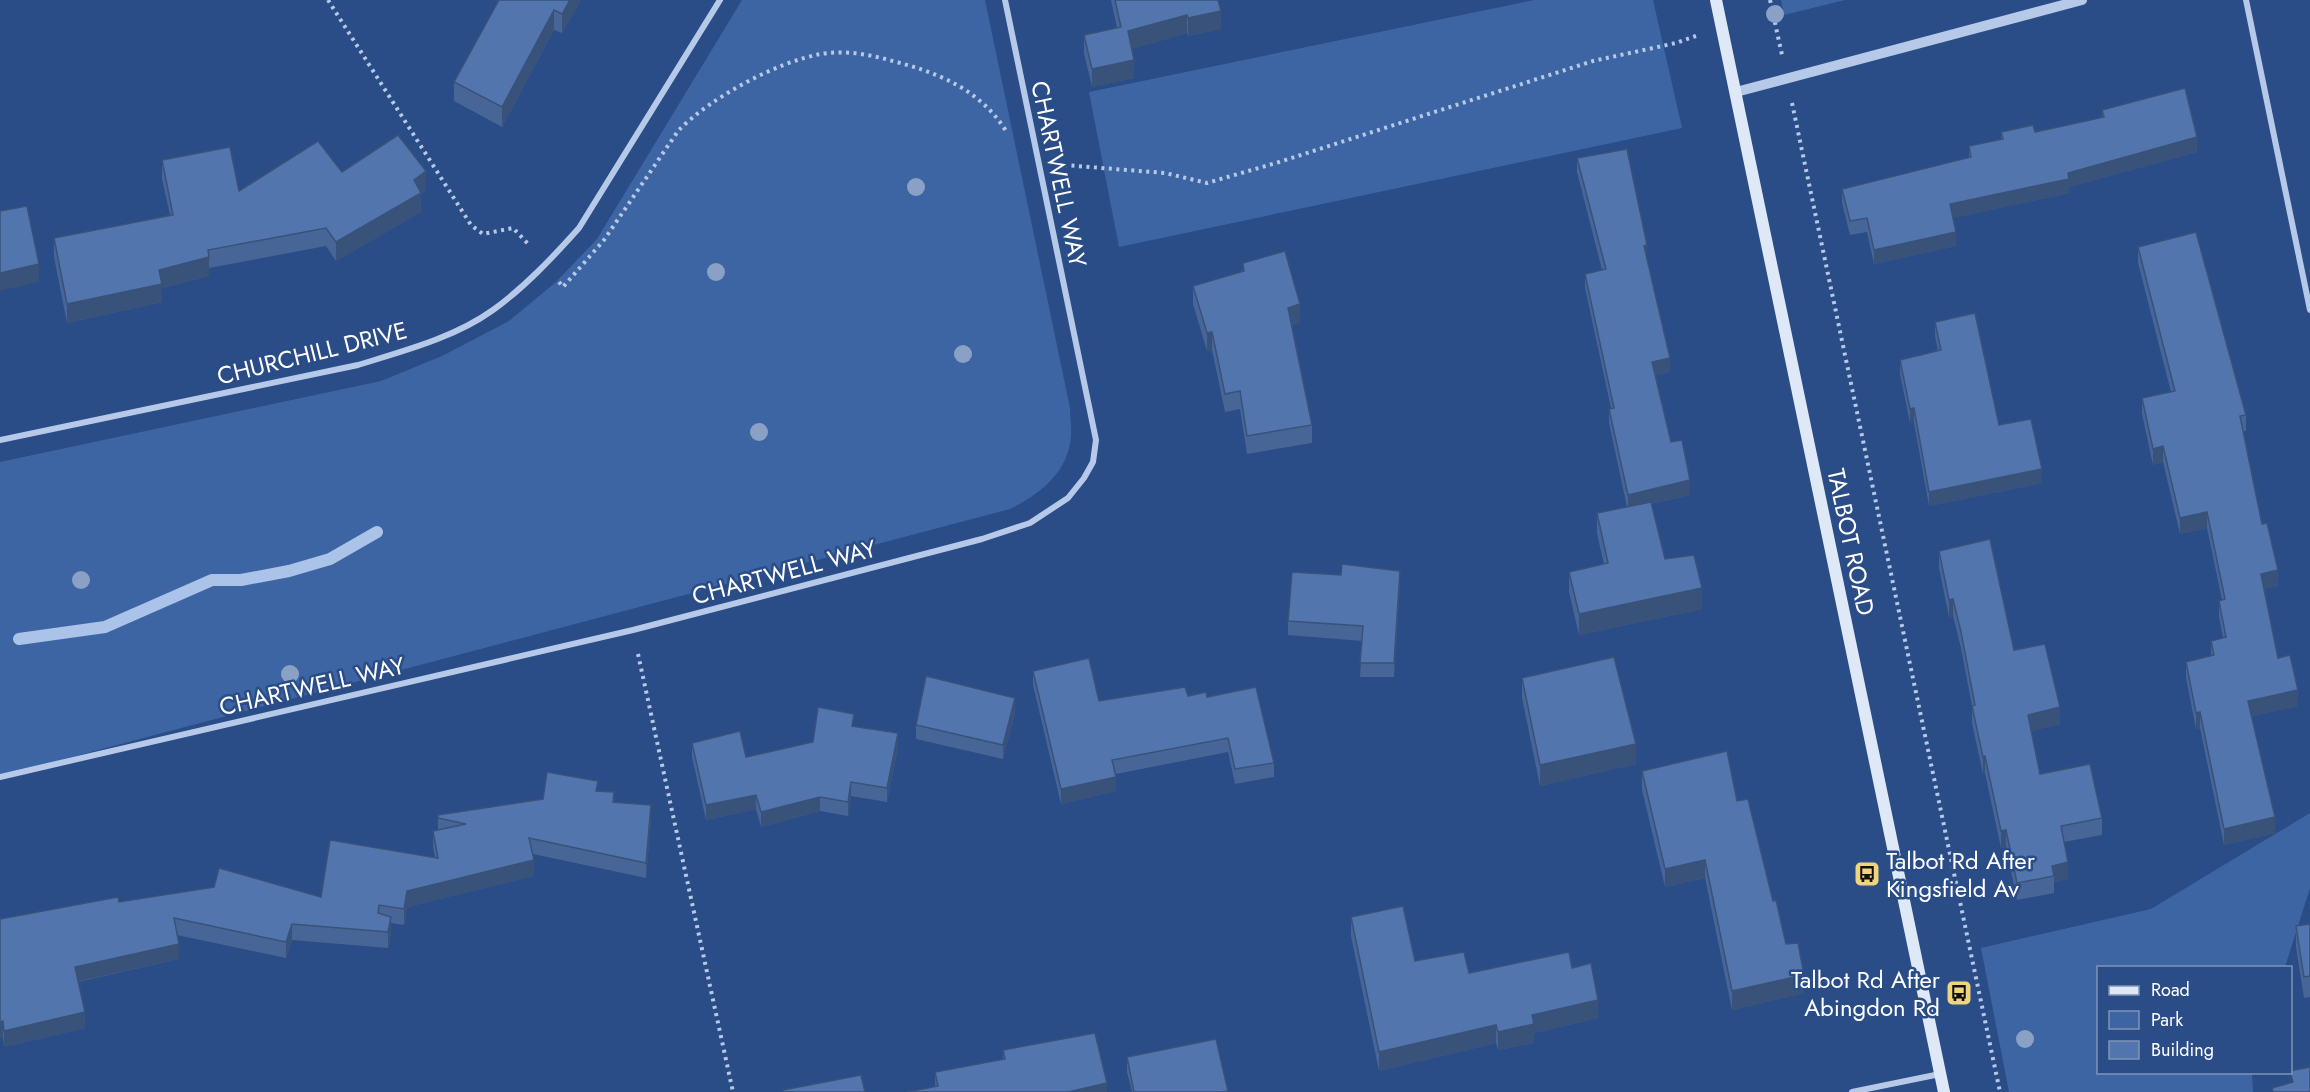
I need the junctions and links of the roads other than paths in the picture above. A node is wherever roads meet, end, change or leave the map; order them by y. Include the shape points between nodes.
1 (720, 0) edge
2 (1005, 0) edge
3 (1716, 0) edge
4 (2082, 0) edge
5 (2246, 0) edge
6 (1736, 92) junction
7 (2310, 310) edge
8 (0, 440) edge
9 (0, 777) edge
10 (1940, 1074) junction
11 (1852, 1092) edge
12 (1944, 1092) edge

1 - 8 street, CHURCHILL DRIVE via 579,228 520,288 491,311 409,350 358,365
2 - 9 street, CHARTWELL WAY via 1095,440 1093,462 1068,498 1030,523 982,539 633,630
3 - 6 main road, TALBOT ROAD
4 - 6 street
5 - 7 street
6 - 10 main road, TALBOT ROAD
10 - 11 street
10 - 12 main road, TALBOT ROAD

